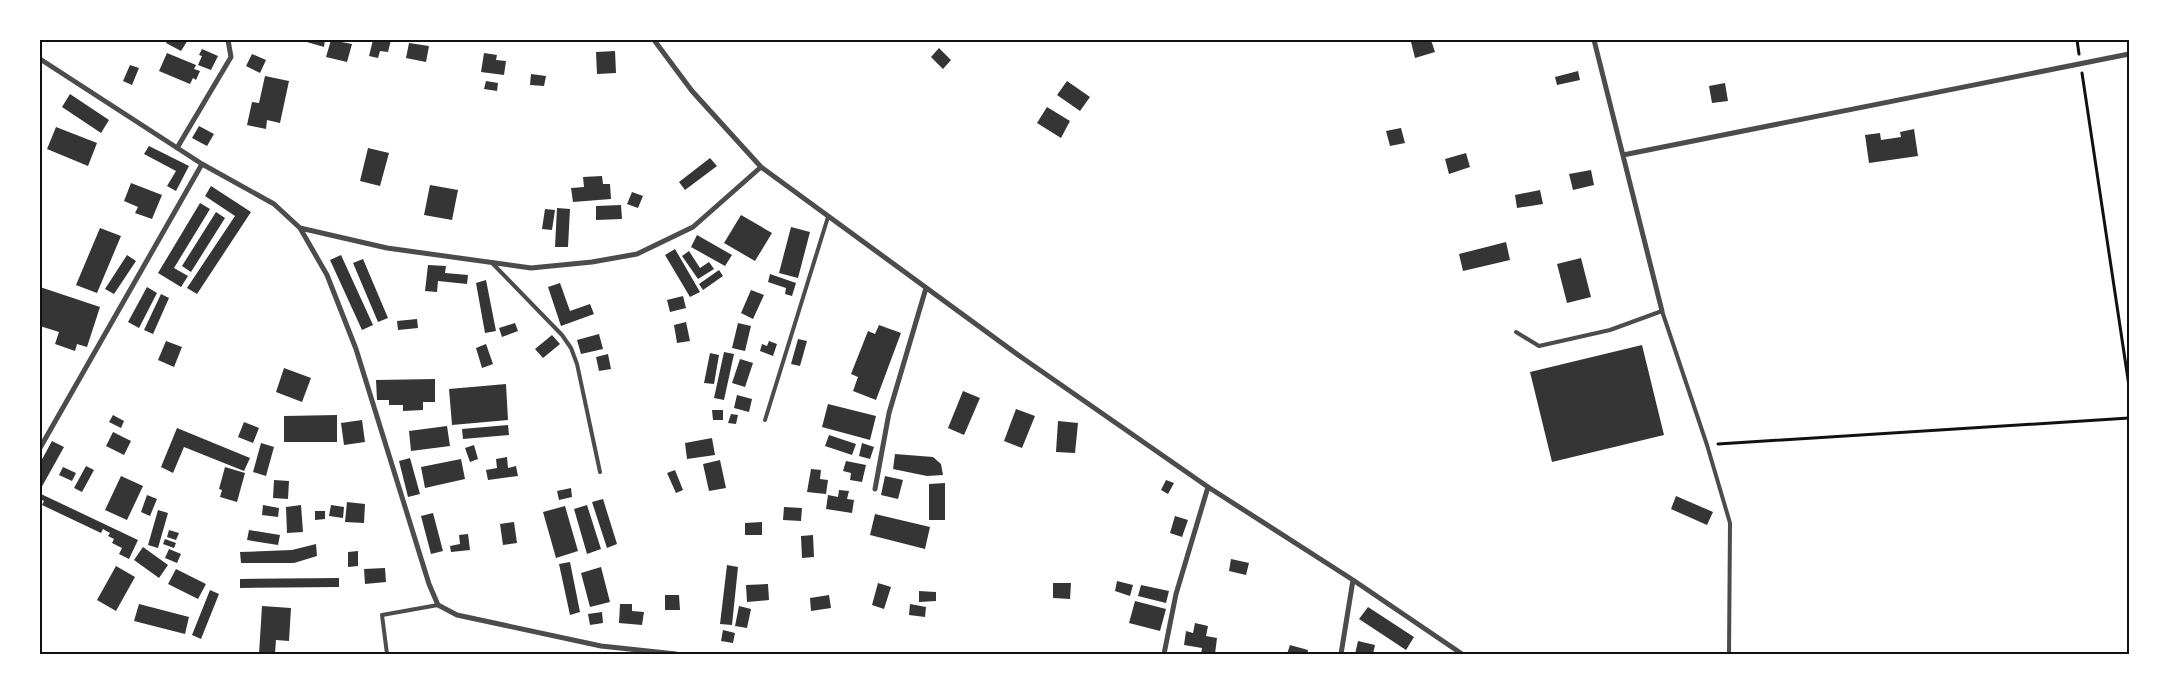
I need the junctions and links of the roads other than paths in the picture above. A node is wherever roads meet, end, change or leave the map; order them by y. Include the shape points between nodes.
1 (228, 40) edge
2 (654, 40) edge
3 (1594, 40) edge
4 (2129, 54) edge
5 (40, 59) edge
6 (177, 148) junction
7 (1623, 155) junction
8 (202, 164) junction
9 (762, 167) junction
10 (828, 216) junction
11 (300, 228) junction
12 (493, 264) junction
13 (926, 288) junction
14 (1662, 311) junction
15 (1516, 332) dead end
16 (765, 420) dead end
17 (40, 448) edge
18 (600, 472) dead end
19 (1208, 487) junction
20 (875, 489) dead end
21 (1353, 580) junction
22 (438, 605) junction
23 (387, 654) edge
24 (676, 654) edge
25 (1164, 654) edge
26 (1342, 654) edge
27 (1462, 654) edge
28 (1729, 654) edge

1 - 6 street via 231,58
2 - 9 street via 692,91
3 - 7 street
4 - 7 street
5 - 6 street
6 - 8 street
7 - 14 street
8 - 11 street via 274,204
8 - 17 street
9 - 10 street
9 - 12 street via 693,227 637,254 531,268
10 - 13 street
10 - 16 lane
11 - 12 street via 386,248
11 - 22 street via 327,275 356,349
12 - 18 lane via 571,348
13 - 19 street
13 - 20 street via 889,413
14 - 15 lane via 1610,330 1539,346
14 - 28 lane via 1730,523
19 - 21 street
19 - 25 street via 1176,594
21 - 26 street
21 - 27 street
22 - 23 lane via 382,614
22 - 24 street via 457,614 534,633 601,646

